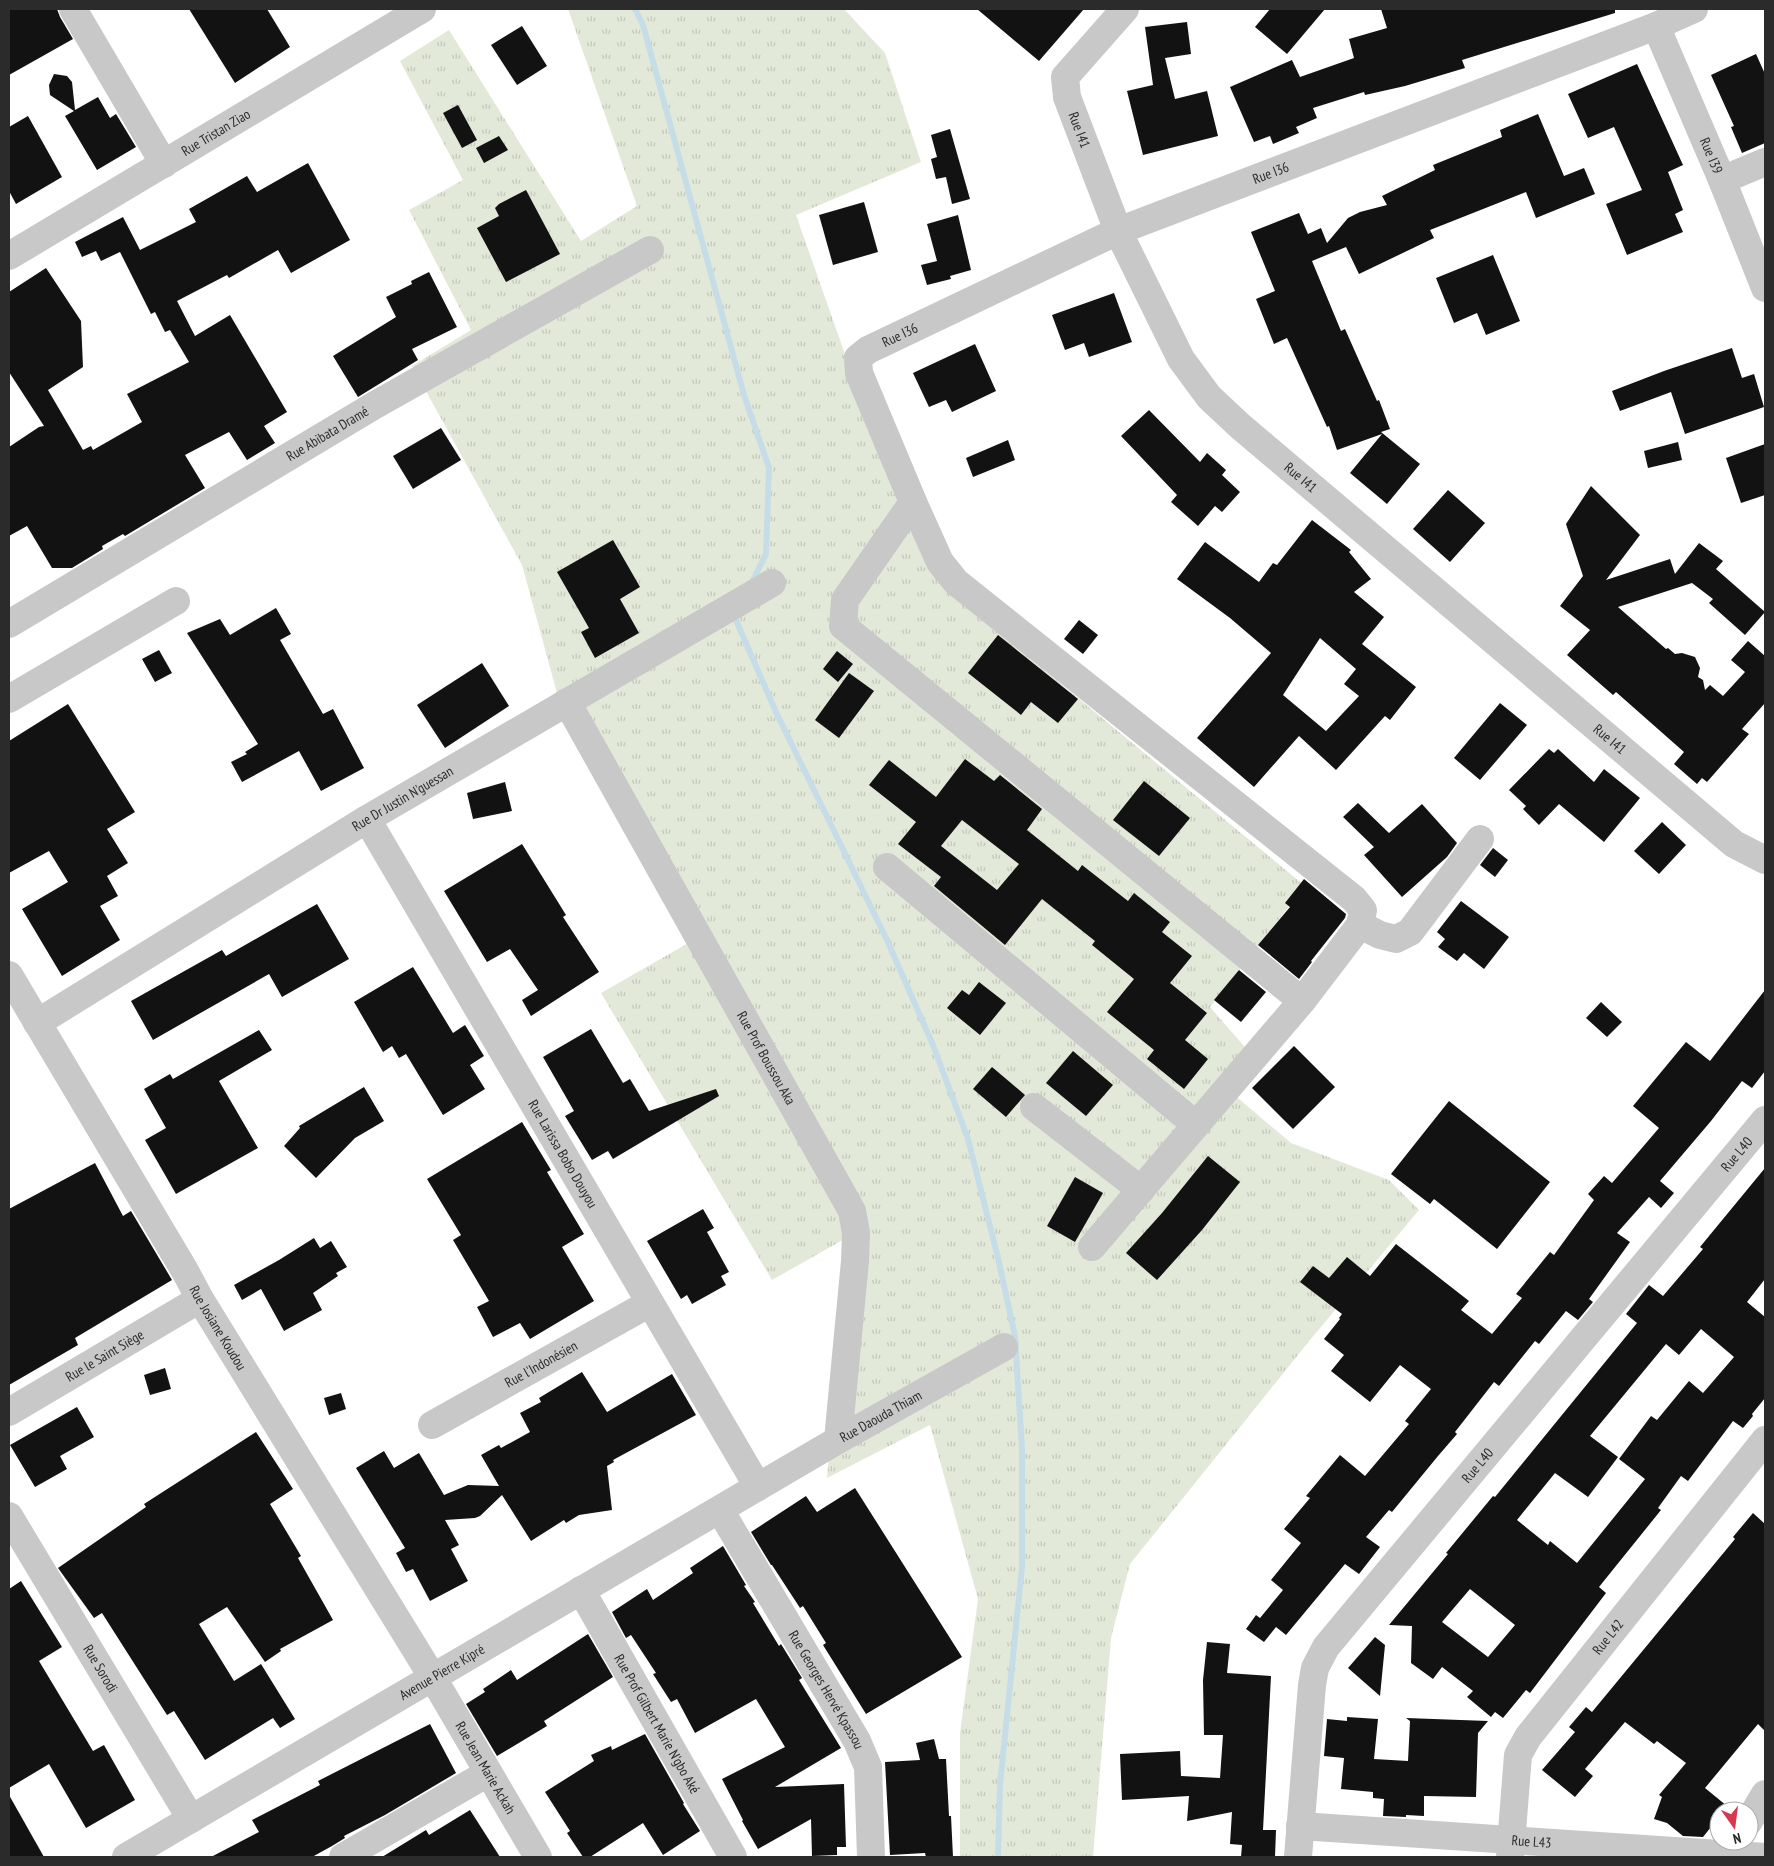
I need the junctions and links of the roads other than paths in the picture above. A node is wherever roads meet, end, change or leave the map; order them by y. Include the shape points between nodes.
1 (73, 9) edge
2 (422, 9) edge
3 (1125, 9) edge
4 (1694, 9) edge
5 (1656, 26) junction
6 (1765, 162) edge
7 (164, 164) junction
8 (1722, 180) junction
9 (1118, 232) junction
10 (650, 250) dead end
11 (9, 256) edge
12 (1765, 288) edge
13 (913, 502) junction
14 (772, 583) dead end
15 (176, 601) dead end
16 (9, 624) edge
17 (9, 699) edge
18 (567, 702) junction
19 (367, 819) junction
20 (1480, 839) dead end
21 (1765, 860) edge
22 (887, 867) dead end
23 (1360, 925) junction
24 (9, 975) edge
25 (1302, 1002) junction
26 (37, 1023) junction
27 (1034, 1107) dead end
28 (1765, 1120) edge
29 (1196, 1125) junction
30 (1141, 1190) junction
31 (1092, 1247) dead end
32 (200, 1299) junction
33 (650, 1303) junction
34 (1004, 1347) dead end
35 (9, 1412) edge
36 (432, 1425) dead end
37 (838, 1440) junction
38 (1765, 1440) edge
39 (758, 1487) junction
40 (720, 1510) junction
41 (9, 1516) edge
42 (581, 1590) junction
43 (433, 1678) junction
44 (488, 1773) junction
45 (192, 1819) junction
46 (1300, 1826) junction
47 (1510, 1849) edge
48 (1709, 1851) edge
49 (1734, 1851) edge
50 (126, 1857) edge
51 (343, 1857) edge
52 (538, 1857) edge
53 (733, 1857) edge
54 (871, 1857) edge
55 (1298, 1857) edge
56 (1765, 1857) edge

1 - 7 street
2 - 7 street, Rue Tristan Ziao
3 - 9 street, Rue I41 via 1065,77 1067,97
4 - 5 street, Rue I36
5 - 8 street, Rue I39
5 - 9 street, Rue I36
6 - 8 street
7 - 11 street, Rue Tristan Ziao
8 - 12 street, Rue I39
9 - 13 street, Rue I36 via 868,350 858,358 859,373
9 - 21 street, Rue I41 via 1181,359 1209,397 1734,844
10 - 16 street, Rue Abibata Dramé via 375,405
13 - 23 street via 940,562 956,582 1354,900 1363,910
13 - 25 street via 845,600 843,626
14 - 18 street, Rue Dr Justin N'guessan
15 - 17 street
18 - 19 street, Rue Dr Justin N'guessan
18 - 37 street, Rue Prof Boussou Aka via 852,1211 856,1261
19 - 26 street, Rue Dr Justin N'guessan
19 - 33 street, Rue Larissa Bobo Douyou
20 - 23 street via 1410,932 1396,939 1380,936
22 - 29 street
23 - 25 street
24 - 26 street, Rue Josiane Koudou
25 - 29 street
26 - 32 street, Rue Josiane Koudou
27 - 30 street
28 - 46 street, Rue L40 via 1326,1647 1315,1668 1312,1685
29 - 30 street
30 - 31 street
32 - 35 street, Rue le Saint Siège
32 - 43 street, Rue Josiane Koudou
33 - 36 street, Rue l'Indonésien
33 - 39 street, Rue Larissa Bobo Douyou
34 - 37 street, Rue Daouda Thiam
37 - 39 street, Rue Daouda Thiam
38 - 47 street, Rue L42 via 1528,1737 1518,1755
39 - 40 street, Avenue Pierre Kipré
40 - 42 street, Avenue Pierre Kipré
40 - 54 street, Rue Georges Hervé Kpassou via 868,1767
41 - 45 street, Rue Sorodi
42 - 43 street, Avenue Pierre Kipré
42 - 53 street, Rue Prof Gilbert Marie N'gbo Aké
43 - 44 street, Rue Jean Marie Ackah
43 - 45 street, Avenue Pierre Kipré
44 - 51 street
44 - 52 street, Rue Jean Marie Ackah
45 - 50 street, Avenue Pierre Kipré
46 - 47 street, Rue L43
46 - 55 street, Rue L40
47 - 48 street, Rue L43
49 - 56 street, Rue L43

